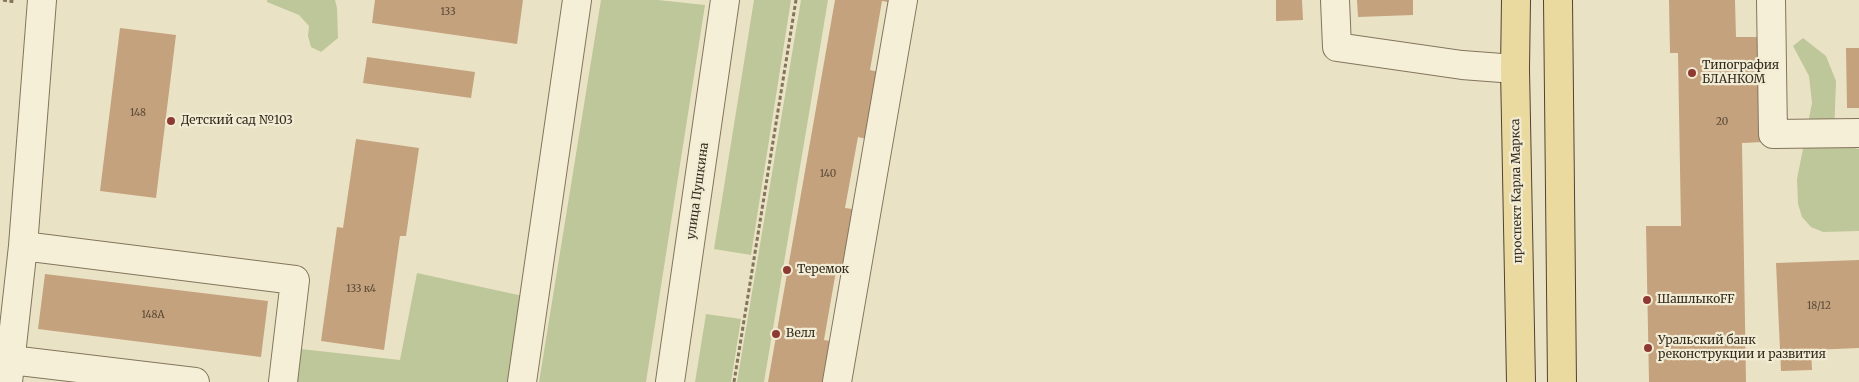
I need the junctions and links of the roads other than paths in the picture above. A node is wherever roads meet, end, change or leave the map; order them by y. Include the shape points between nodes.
1 (42, 0) edge
2 (577, 0) edge
3 (725, 0) edge
4 (903, 0) edge
5 (1335, 0) edge
6 (1516, 0) edge
7 (1558, 0) edge
8 (1771, 0) edge
9 (1515, 69) junction
10 (1859, 133) edge
11 (23, 246) junction
12 (10, 371) edge
13 (134, 378) edge
14 (195, 382) edge
15 (283, 382) edge
16 (522, 382) edge
17 (670, 382) edge
18 (837, 382) edge
19 (1521, 382) edge
20 (1562, 382) edge

1 - 11 street
2 - 16 street
3 - 17 street, улица Пушкина
4 - 18 street
5 - 9 street via 1337,47 1462,65
6 - 9 main road, проспект Карла Маркса
7 - 20 main road
8 - 10 street via 1773,134
9 - 19 main road, проспект Карла Маркса
11 - 12 street
11 - 15 street via 295,280
12 - 13 street
13 - 14 street

